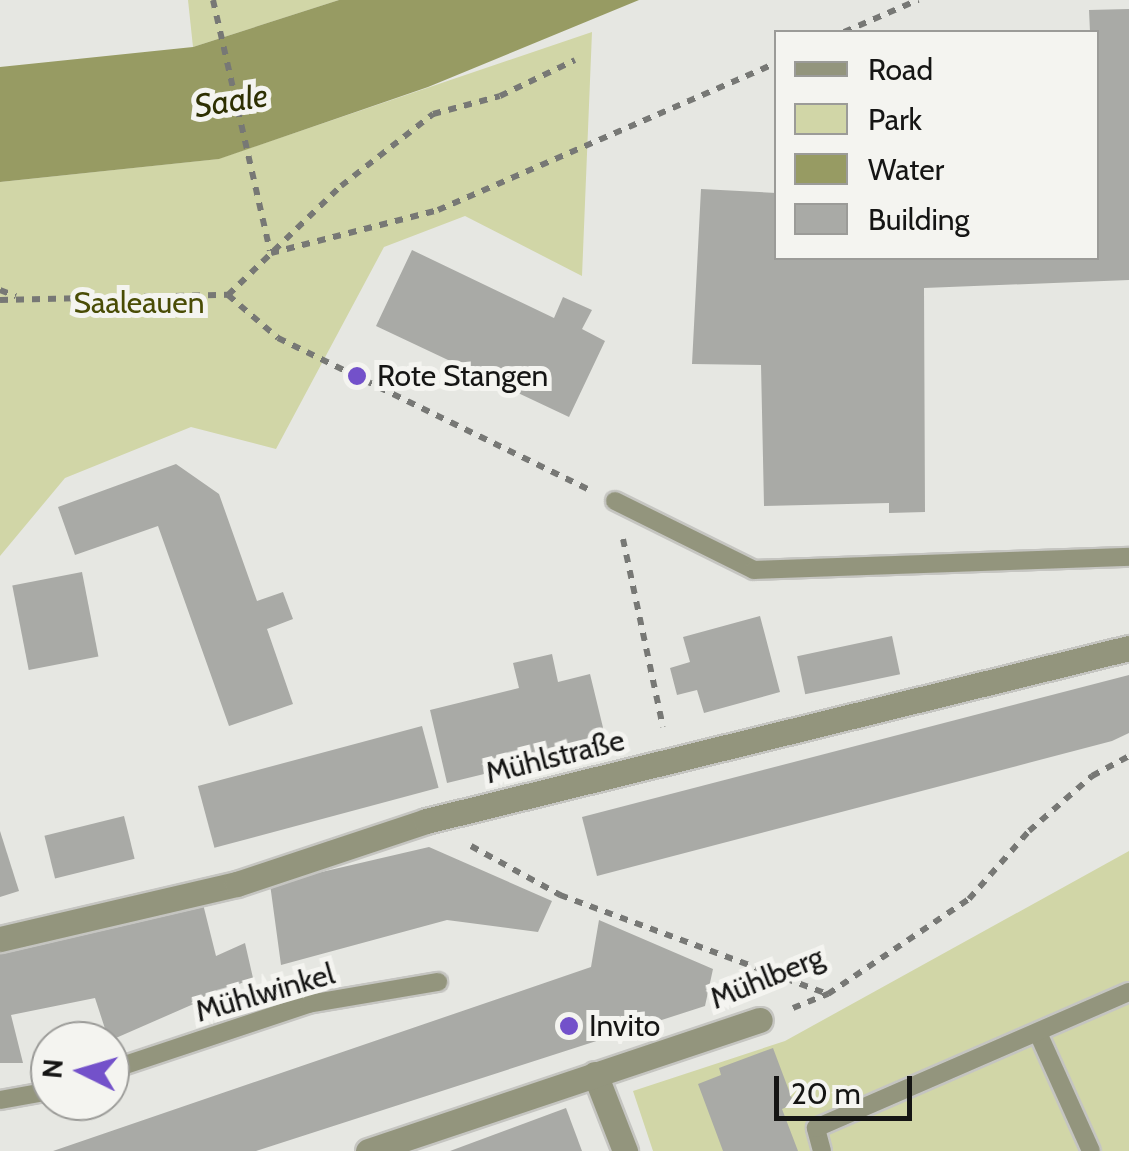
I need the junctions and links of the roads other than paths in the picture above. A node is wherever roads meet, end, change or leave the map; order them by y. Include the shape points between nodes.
1 (614, 501) road end
2 (1129, 557) edge
3 (1129, 648) edge
4 (0, 939) edge
5 (438, 982) dead end
6 (1129, 992) edge
7 (760, 1020) road end
8 (1038, 1033) junction
9 (130, 1063) edge
10 (595, 1074) junction
11 (30, 1095) edge
12 (0, 1100) edge
13 (368, 1151) edge
14 (625, 1151) edge
15 (822, 1151) edge
16 (1091, 1151) edge

1 - 2 lane via 754,570
3 - 4 street, Mühlstraße via 426,821 238,884
5 - 9 lane, Mühlwinkel via 308,1004
6 - 8 lane
7 - 10 street, Mühlberg
8 - 15 lane via 816,1128
8 - 16 lane
10 - 13 street, Mühlberg
10 - 14 street
11 - 12 lane

